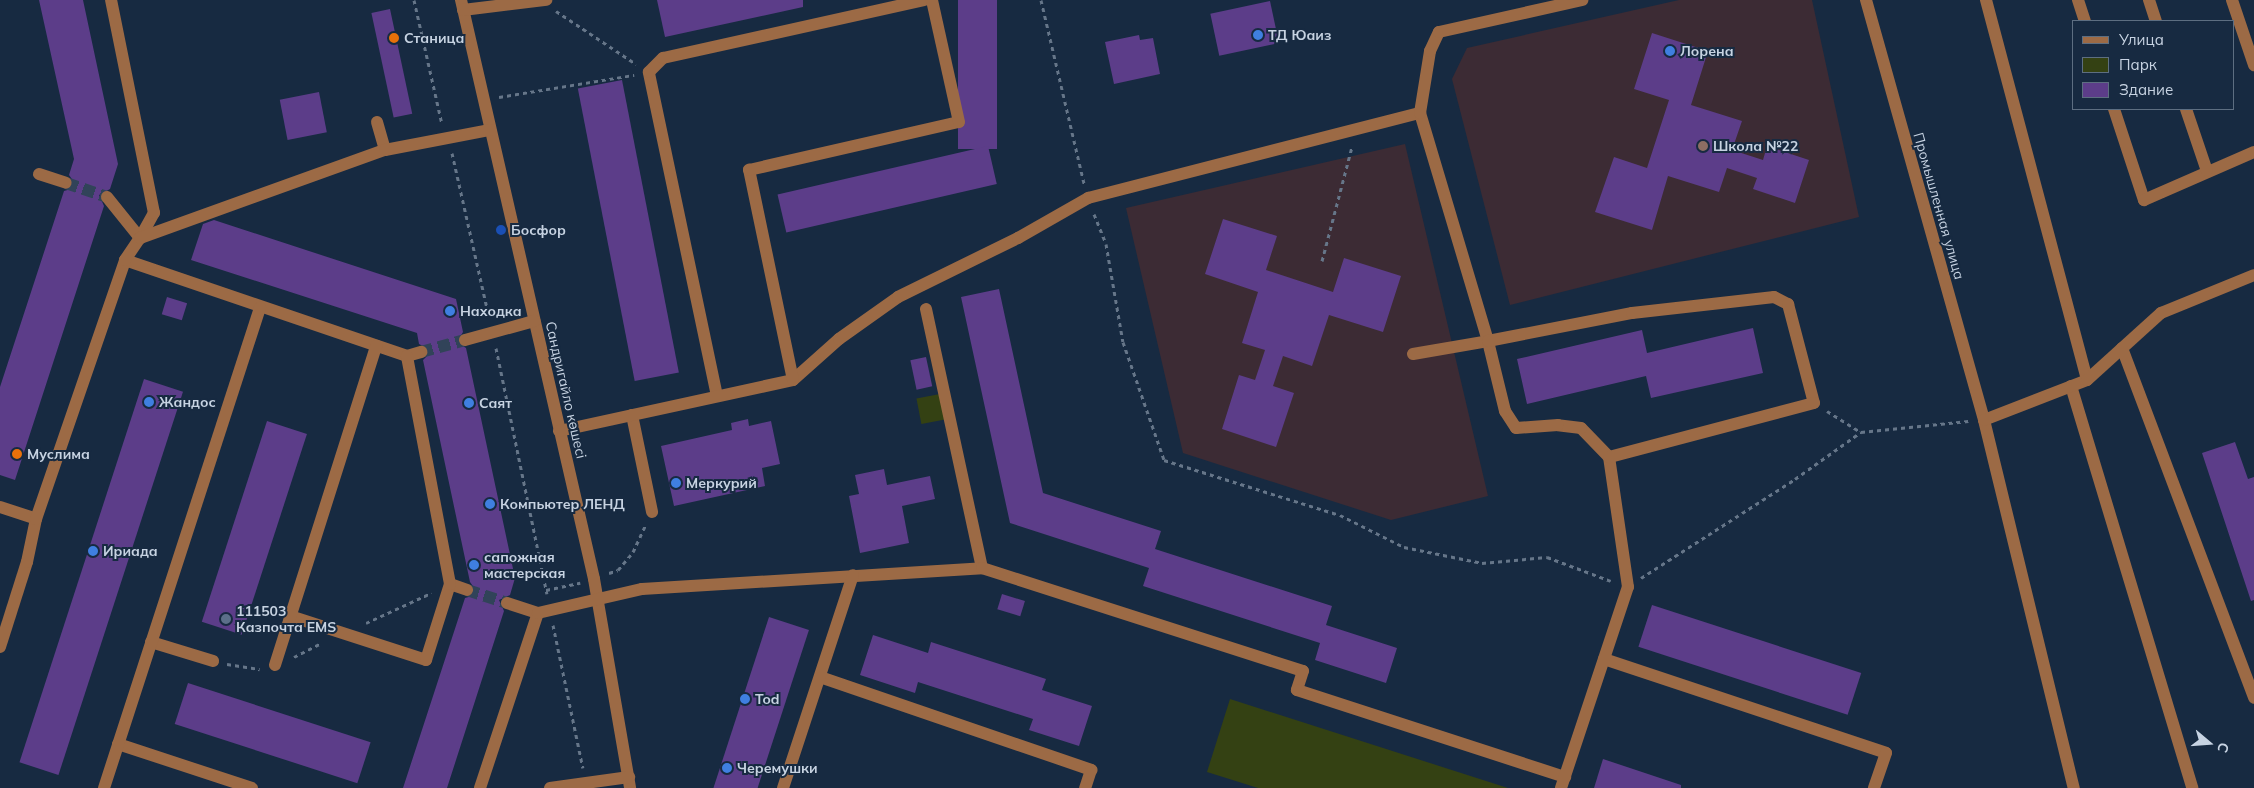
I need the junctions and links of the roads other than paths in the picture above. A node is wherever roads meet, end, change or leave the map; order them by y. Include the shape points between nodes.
1 (111, 0) edge
2 (544, 0) edge
3 (924, 0) edge
4 (932, 0) edge
5 (1582, 0) edge
6 (1866, 0) edge
7 (1986, 0) edge
8 (2078, 0) edge
9 (2149, 0) edge
10 (2232, 0) edge
11 (1549, 3) edge
12 (462, 5) edge
13 (2085, 20) edge
14 (2156, 20) edge
15 (2254, 65) edge
16 (2114, 110) edge
17 (2186, 110) edge
18 (1420, 113) junction
19 (377, 122) dead end
20 (490, 130) junction
21 (385, 150) junction
22 (2254, 152) edge
23 (2207, 171) junction
24 (39, 174) dead end
25 (66, 183) tunnel mouth
26 (107, 197) tunnel mouth
27 (140, 238) junction
28 (125, 260) junction
29 (2254, 275) edge
30 (260, 308) junction
31 (926, 309) dead end
32 (534, 321) junction
33 (465, 340) tunnel mouth
34 (1488, 341) junction
35 (376, 346) junction
36 (2122, 348) junction
37 (421, 352) tunnel mouth
38 (1413, 354) dead end
39 (407, 356) junction
40 (793, 380) junction
41 (2087, 380) junction
42 (2071, 386) junction
43 (717, 396) junction
44 (632, 415) junction
45 (1984, 420) junction
46 (559, 430) junction
47 (1609, 457) junction
48 (0, 507) edge
49 (652, 512) road end
50 (36, 518) junction
51 (982, 568) junction
52 (853, 576) junction
53 (450, 584) junction
54 (467, 590) tunnel mouth
55 (598, 599) junction
56 (507, 603) tunnel mouth
57 (5, 611) edge
58 (544, 611) junction
59 (290, 616) junction
60 (152, 642) junction
61 (0, 647) edge
62 (1604, 659) junction
63 (213, 661) dead end
64 (275, 665) dead end
65 (820, 677) junction
66 (2254, 698) edge
67 (118, 744) junction
68 (1563, 782) edge
69 (630, 783) edge
70 (104, 788) edge
71 (252, 788) edge
72 (480, 788) edge
73 (550, 788) edge
74 (783, 788) edge
75 (1085, 788) edge
76 (1874, 788) edge
77 (2074, 788) edge
78 (2192, 788) edge

1 - 27 street via 154,213
2 - 12 street
3 - 43 street via 663,58 649,72
4 - 40 street via 959,122 749,170
5 - 11 street
6 - 45 street, Промышленная улица
7 - 41 street
8 - 13 street
9 - 14 street
10 - 15 street
11 - 18 street via 1439,32 1430,51
12 - 20 street, Сандригайло көшесі
16 - 23 street via 2144,200
17 - 23 street
18 - 34 street
18 - 40 street via 1088,198 1018,238 898,297 839,339
19 - 21 street
20 - 21 street
20 - 32 street, Сандригайло көшесі
21 - 27 street
22 - 23 street
24 - 25 street
26 - 27 street
27 - 28 street
28 - 30 street
28 - 50 street
29 - 36 street via 2161,313
30 - 35 street
30 - 60 street
31 - 51 street
32 - 33 street
32 - 46 street, Сандригайло көшесі
34 - 38 street
34 - 47 street via 1505,412 1516,428 1558,425 1581,428
34 - 47 street via 1632,312 1774,297 1788,304 1814,403
35 - 39 street
35 - 59 street
36 - 41 street
36 - 66 street
37 - 39 street
39 - 53 street
40 - 43 street
41 - 42 street
42 - 45 street
42 - 78 street
43 - 44 street
44 - 46 street
44 - 49 street
45 - 77 street, Промышленная улица
46 - 55 street, Сандригайло көшесі
47 - 62 street via 1628,586
48 - 50 street
50 - 57 street via 28,562
51 - 52 street
51 - 68 street via 1303,672 1297,690
52 - 55 street via 642,589
52 - 65 street
53 - 54 street
53 - 59 street via 426,660
55 - 58 street
55 - 69 street, Сандригайло көшесі
56 - 58 street
57 - 61 street
58 - 72 street
59 - 64 street
60 - 63 street
60 - 67 street
62 - 68 street
62 - 76 street via 1886,753
65 - 74 street
65 - 75 street via 1091,770
67 - 70 street
67 - 71 street
69 - 73 street via 586,783

